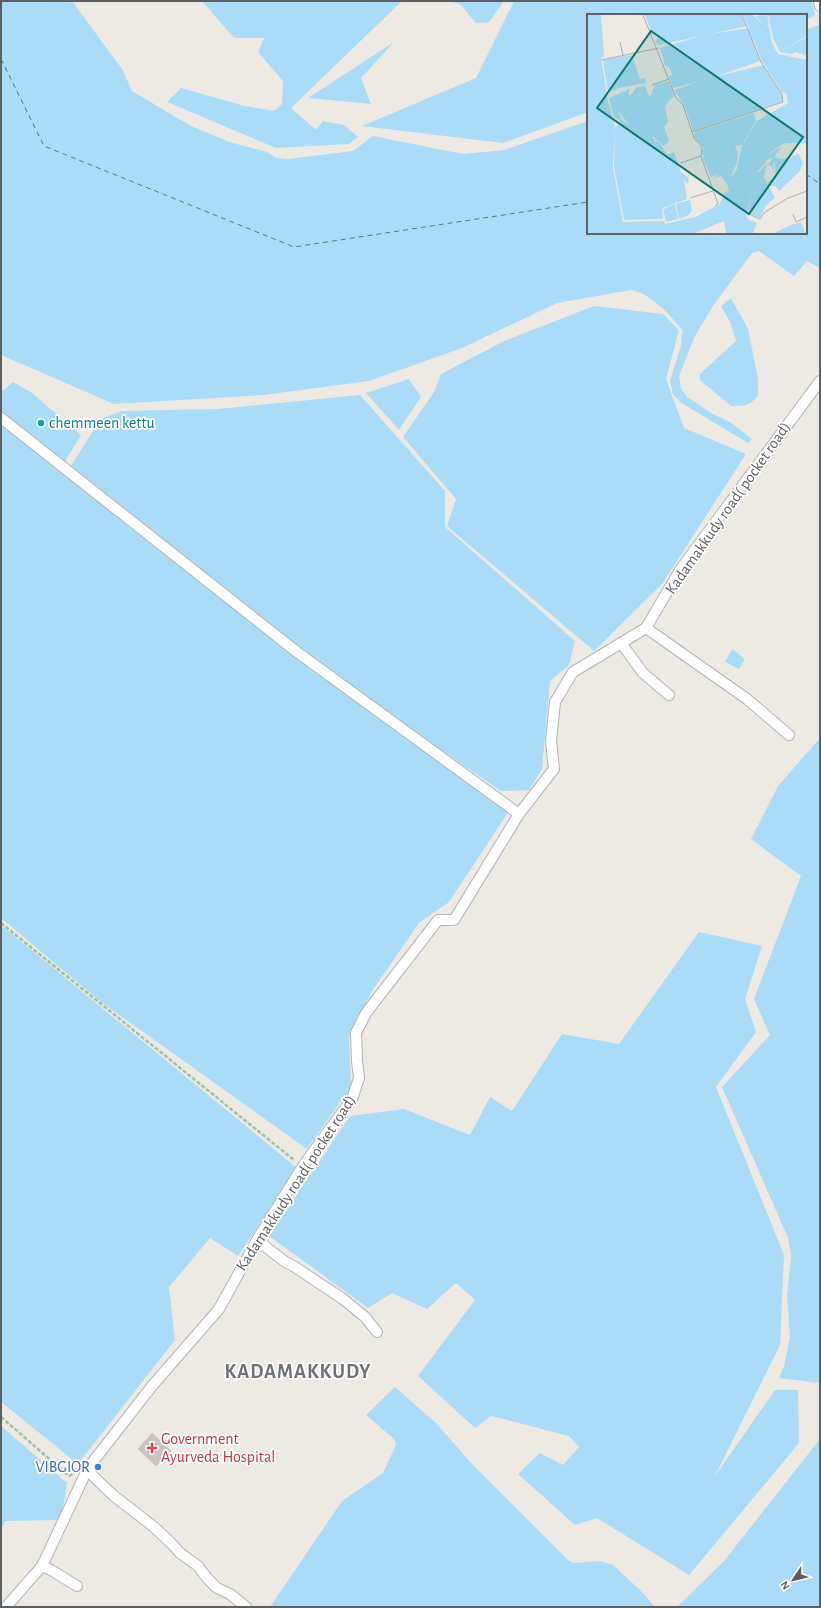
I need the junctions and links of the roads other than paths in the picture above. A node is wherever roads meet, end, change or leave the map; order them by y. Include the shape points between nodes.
1 (819, 1) edge
2 (820, 6) edge
3 (820, 381) edge
4 (1, 418) edge
5 (648, 624) junction
6 (621, 643) junction
7 (669, 695) dead end
8 (754, 696) dead end
9 (789, 735) dead end
10 (519, 814) junction
11 (257, 1240) junction
12 (377, 1332) dead end
13 (88, 1468) junction
14 (42, 1566) junction
15 (77, 1586) dead end
16 (6, 1607) edge
17 (246, 1607) edge

1 - 2 street
3 - 5 street, Kadamakkudy road( pocket road) via 680,570
4 - 10 street via 297,652
5 - 6 street, Kadamakkudy road( pocket road)
5 - 8 street
5 - 9 street via 747,699
6 - 7 street via 643,673
6 - 10 street, Kadamakkudy road( pocket road) via 573,672 555,702 551,740 554,769
10 - 11 street, Kadamakkudy road( pocket road) via 454,920 438,920 366,1013 356,1033 359,1078 352,1099 303,1166
11 - 12 street via 284,1261 343,1299 365,1317
11 - 13 street, Kadamakkudy road( pocket road) via 219,1309 152,1386
13 - 14 street, Kadamakkudy road( pocket road)
13 - 17 street via 114,1496 198,1566 217,1588 230,1594
14 - 15 street
14 - 16 street, Kadamakkudy road( pocket road)

